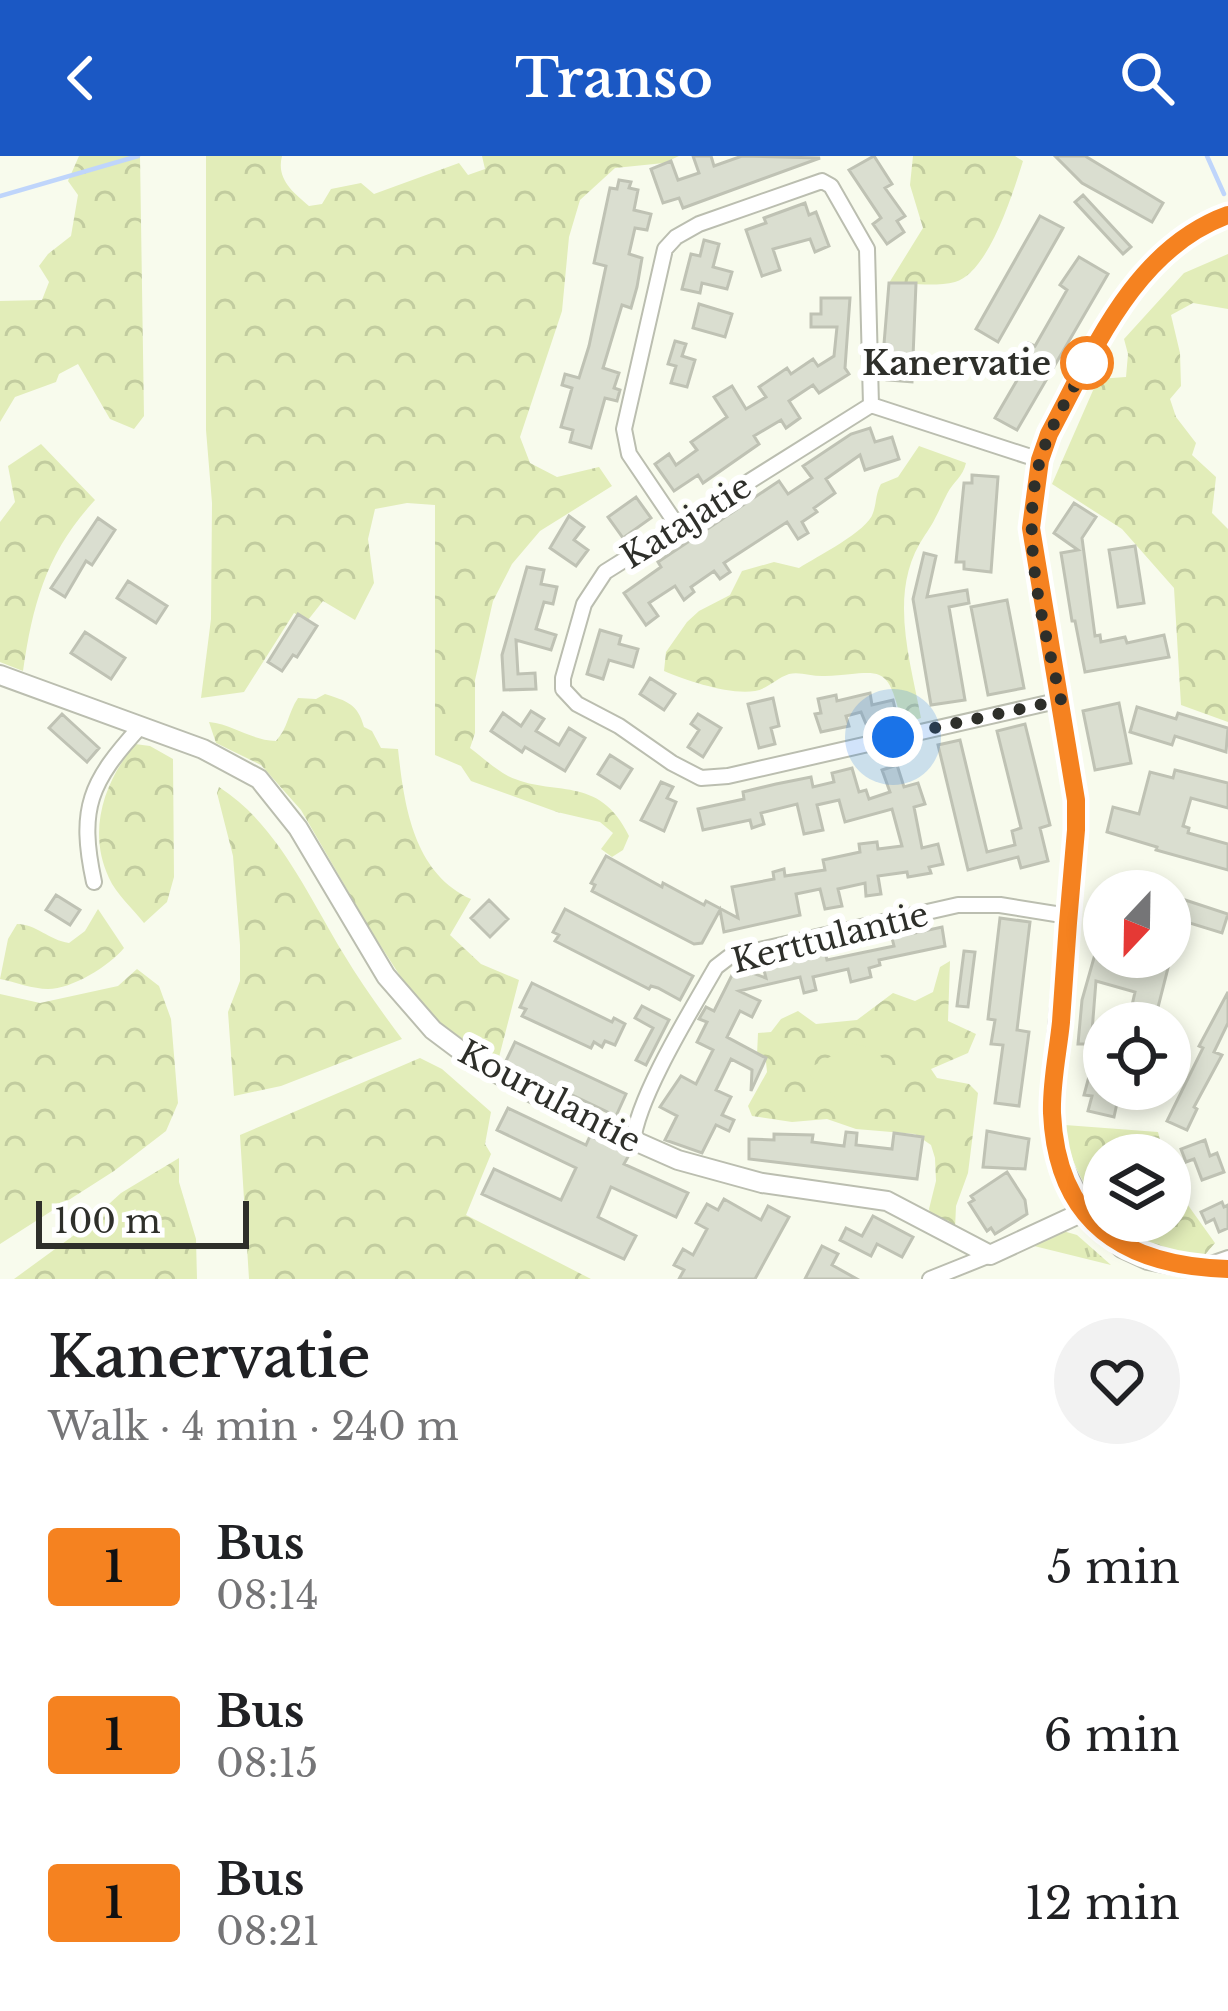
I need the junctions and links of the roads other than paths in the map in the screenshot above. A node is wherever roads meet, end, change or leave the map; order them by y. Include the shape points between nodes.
1 (1228, 215) edge
2 (871, 405) junction
3 (1040, 460) junction
4 (677, 525) junction
5 (0, 675) edge
6 (1061, 700) junction
7 (140, 727) junction
8 (94, 882) dead end
9 (1067, 916) junction
10 (633, 1142) junction
11 (1083, 1209) edge
12 (1083, 1211) edge
13 (1116, 1242) edge
14 (990, 1255) junction
15 (1228, 1255) edge
16 (1228, 1269) edge
17 (1189, 1274) edge
18 (930, 1279) edge

1 - 3 street via 1139,277
2 - 3 street
2 - 4 street, Katajatie
2 - 4 street via 867,250 831,186 821,181 676,237 659,268 624,429 629,454
3 - 6 street via 1031,528
4 - 6 street, Katajatie via 605,572 584,604 563,689 700,778
5 - 7 street, Kourulantie
6 - 9 street via 1076,830
7 - 8 street via 94,788 84,837
7 - 10 street, Kourulantie via 236,764 279,799 386,976 433,1030 488,1068
9 - 10 street, Kerttulantie via 958,905 729,957 647,1092
9 - 11 street via 1052,1107 1060,1161
10 - 14 street, Kourulantie via 724,1175 887,1201
12 - 14 street
13 - 17 street
14 - 18 street
15 - 17 lane
16 - 17 street

